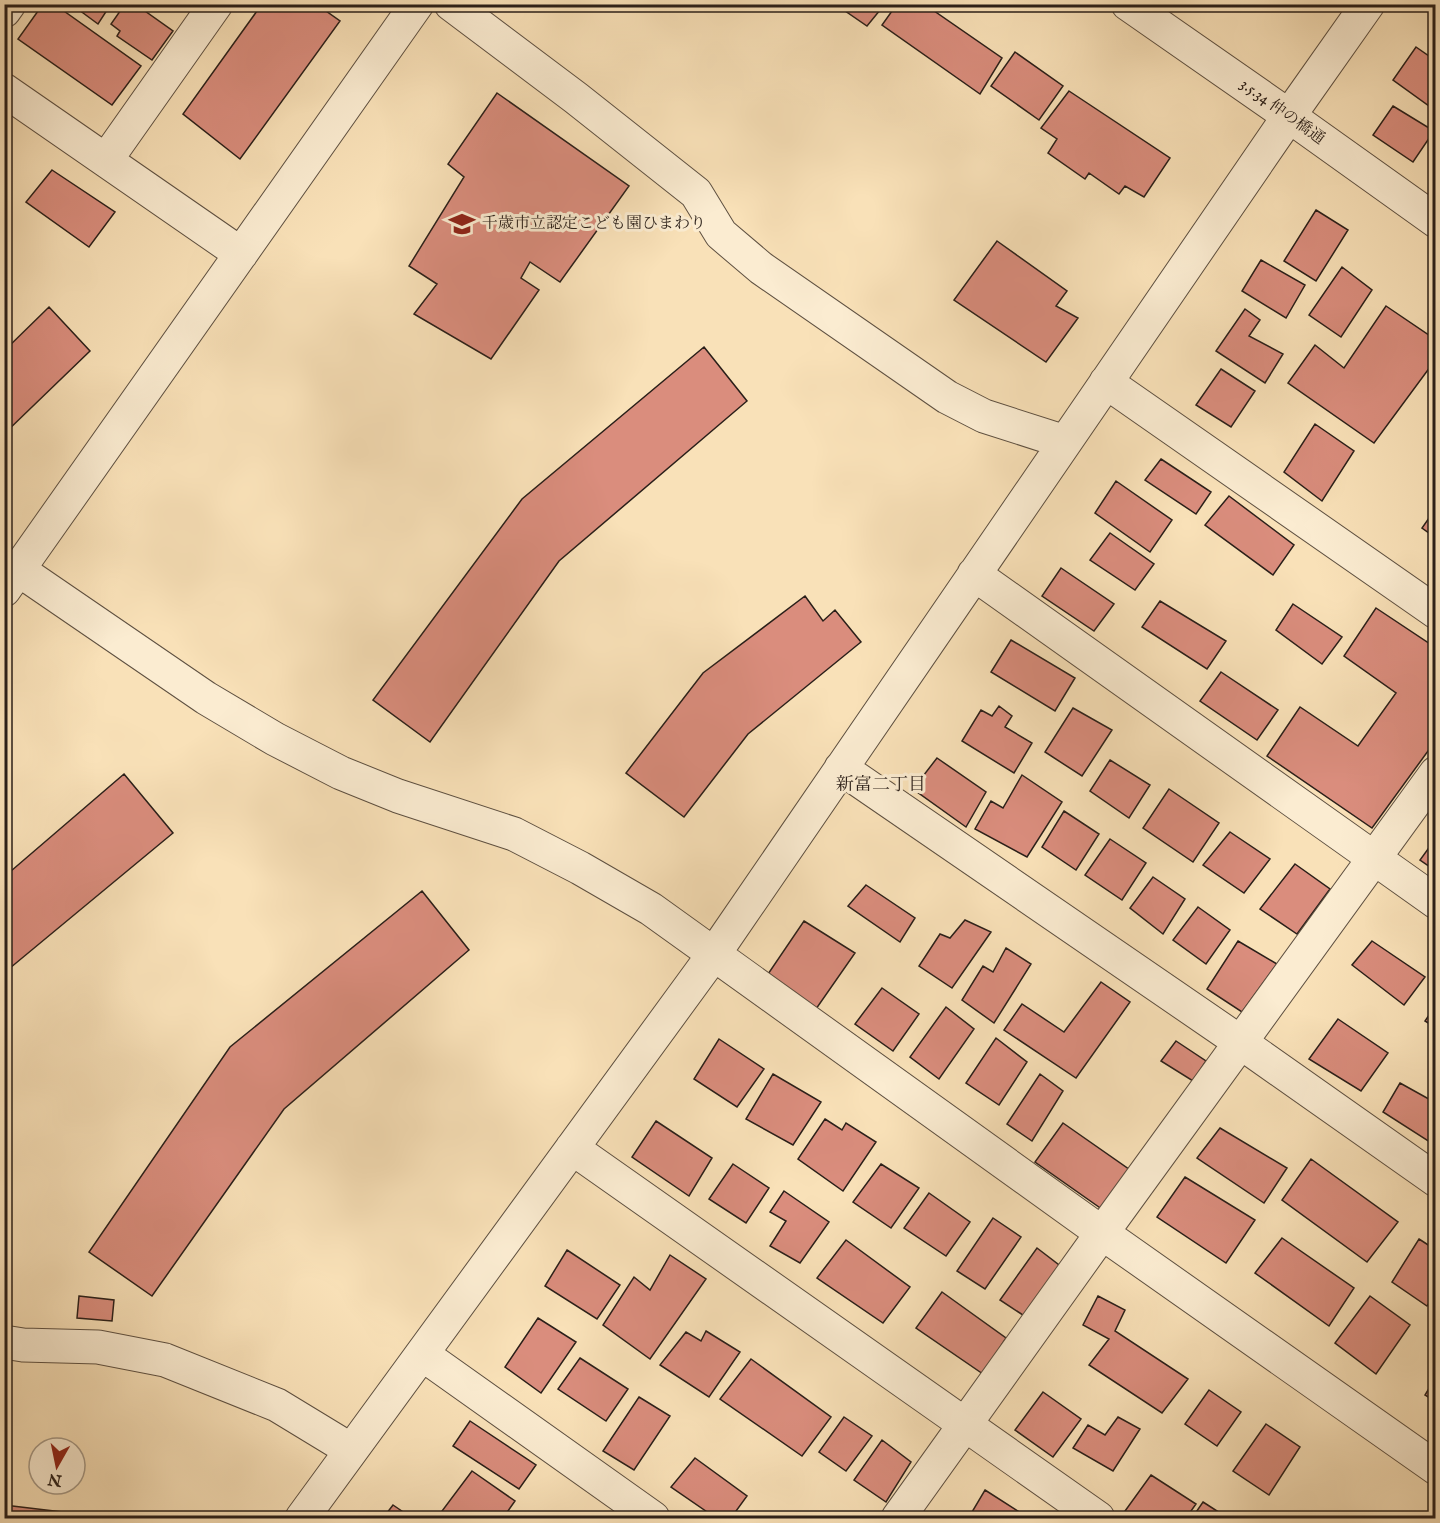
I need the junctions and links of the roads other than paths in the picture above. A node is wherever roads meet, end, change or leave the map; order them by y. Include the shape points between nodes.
1 (9, 4) edge
2 (216, 4) edge
3 (417, 4) edge
4 (452, 4) edge
5 (1128, 4) edge
6 (1368, 4) edge
7 (4, 11) edge
8 (4, 90) edge
9 (1289, 116) junction
10 (106, 160) junction
11 (1436, 221) edge
12 (241, 254) junction
13 (1106, 382) junction
14 (1065, 442) junction
15 (974, 574) junction
16 (12, 580) edge
17 (1436, 612) edge
18 (841, 768) junction
19 (1436, 773) edge
20 (1374, 858) junction
21 (1436, 902) edge
22 (714, 954) junction
23 (1240, 1042) junction
24 (572, 1148) junction
25 (1436, 1180) edge
26 (1102, 1233) junction
27 (4, 1342) edge
28 (422, 1354) junction
29 (965, 1425) junction
30 (351, 1450) junction
31 (1436, 1468) edge
32 (302, 1518) edge
33 (653, 1518) edge
34 (898, 1518) edge
35 (1098, 1518) edge

1 - 7 street
2 - 10 street
3 - 12 street
4 - 14 street via 696,193 722,234 761,268 947,397 984,417
5 - 9 street, 3.5.34 仲の橋通
6 - 9 street
8 - 10 street
9 - 11 street, 3.5.34 仲の橋通
9 - 13 street
10 - 12 street
12 - 16 street
13 - 14 street
13 - 17 street
14 - 15 street
15 - 18 street
15 - 20 street
16 - 22 street via 275,739 388,792 514,834 651,909
18 - 22 street
18 - 23 street
19 - 20 street
20 - 21 street
20 - 23 street
22 - 24 street
22 - 26 street
23 - 25 street
23 - 26 street
24 - 28 street
24 - 29 street
26 - 29 street
26 - 31 street
27 - 30 street via 98,1347 165,1360 277,1405
28 - 30 street
28 - 33 street
29 - 34 street
29 - 35 street
30 - 32 street

